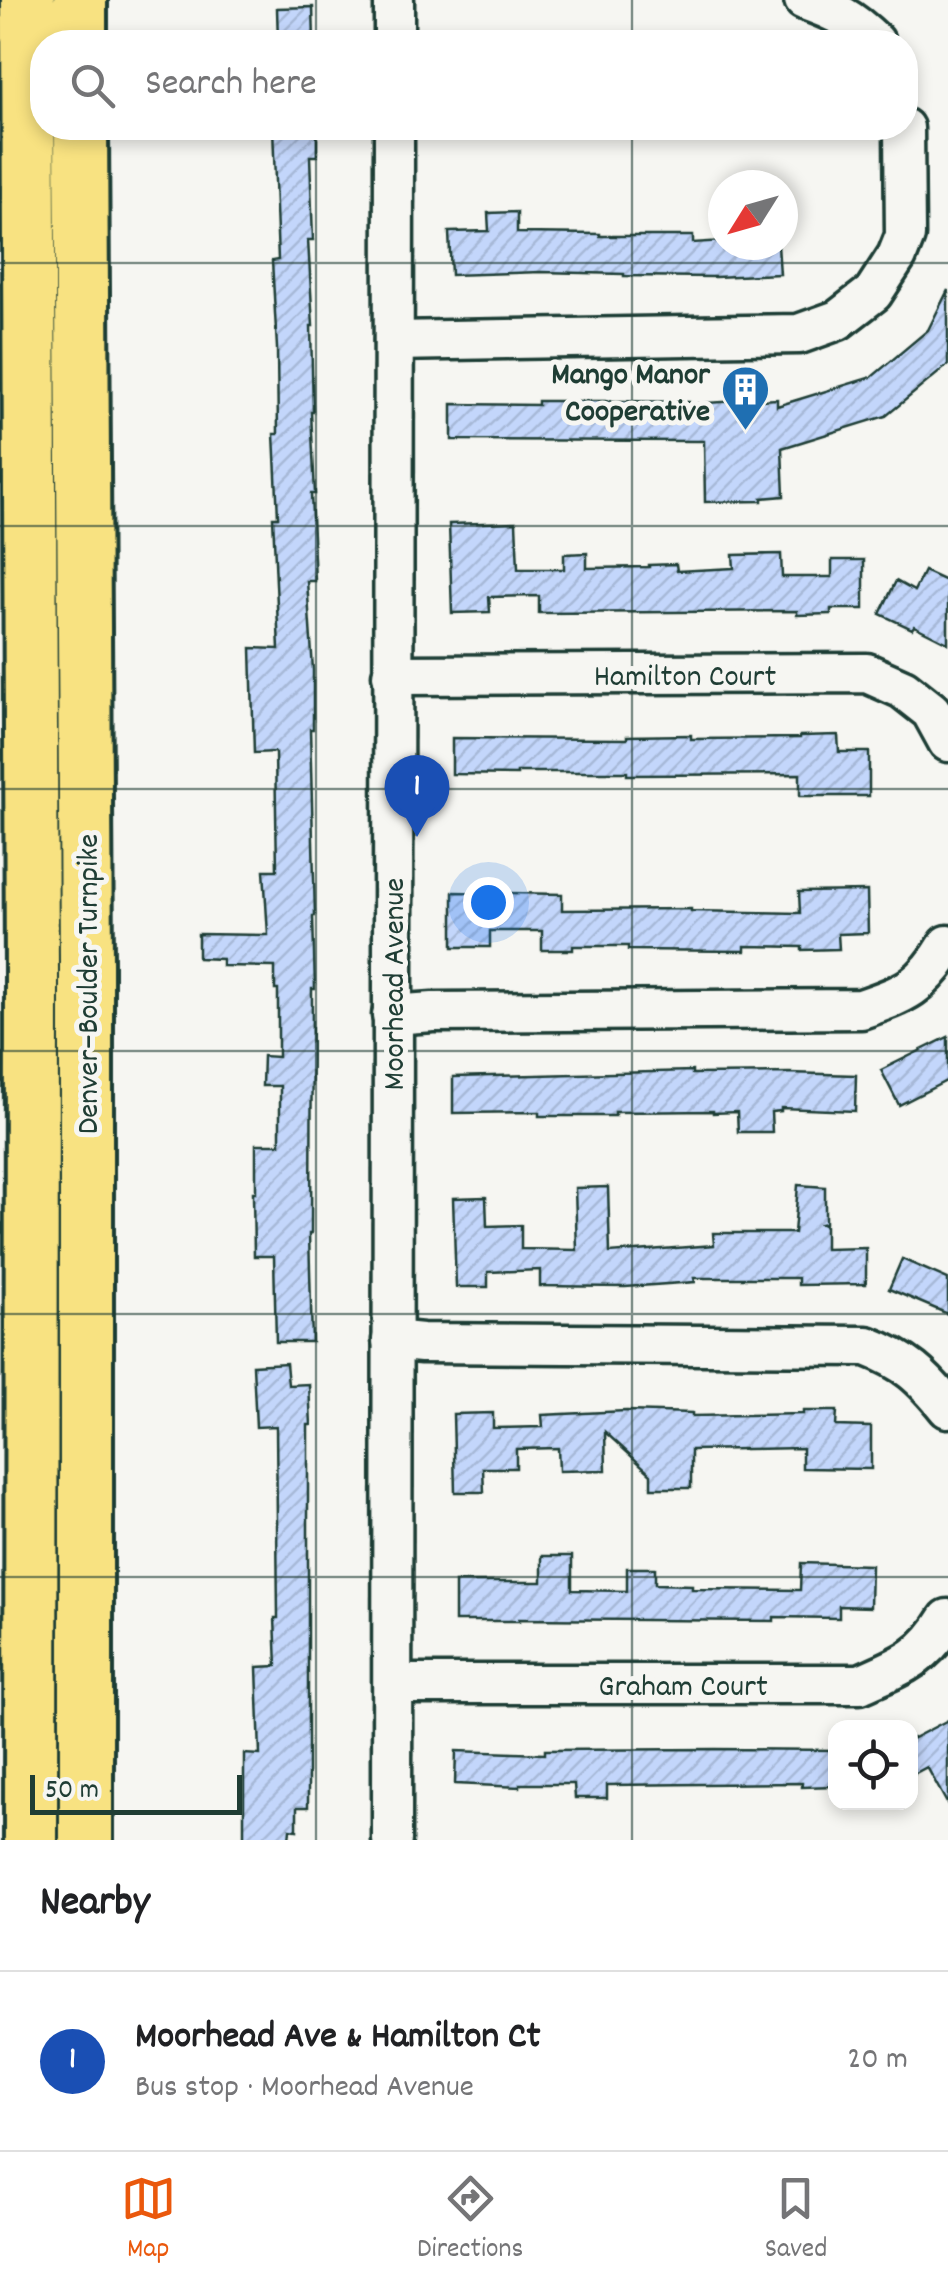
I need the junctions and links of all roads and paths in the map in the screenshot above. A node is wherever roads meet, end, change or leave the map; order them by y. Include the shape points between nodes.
1 (28, 0) edge
2 (80, 0) edge
3 (394, 0) edge
4 (804, 0) edge
5 (80, 30) edge
6 (394, 30) edge
7 (862, 30) edge
8 (81, 140) edge
9 (394, 140) edge
10 (904, 140) edge
11 (394, 341) junction
12 (392, 675) junction
13 (948, 742) edge
14 (948, 945) edge
15 (392, 1014) junction
16 (392, 1340) junction
17 (948, 1408) edge
18 (948, 1619) edge
19 (394, 1684) junction
20 (31, 1840) edge
21 (86, 1840) edge
22 (392, 1840) edge

1 - 20 highway, Denver–Boulder Turnpike
2 - 5 highway
3 - 6 street
4 - 7 street
8 - 21 highway, Denver–Boulder Turnpike
9 - 11 street, Moorhead Avenue
10 - 11 street via 905,236 898,256 872,293 838,320 799,334
11 - 12 street, Moorhead Avenue
12 - 13 street, Hamilton Court via 867,673 931,711
12 - 15 street, Moorhead Avenue
14 - 15 street via 934,968 903,994 860,1009
15 - 16 street, Moorhead Avenue
16 - 17 street via 866,1346 922,1376
16 - 19 street, Moorhead Avenue
18 - 19 street, Graham Court via 936,1640 909,1662 860,1684
19 - 22 street, Moorhead Avenue

